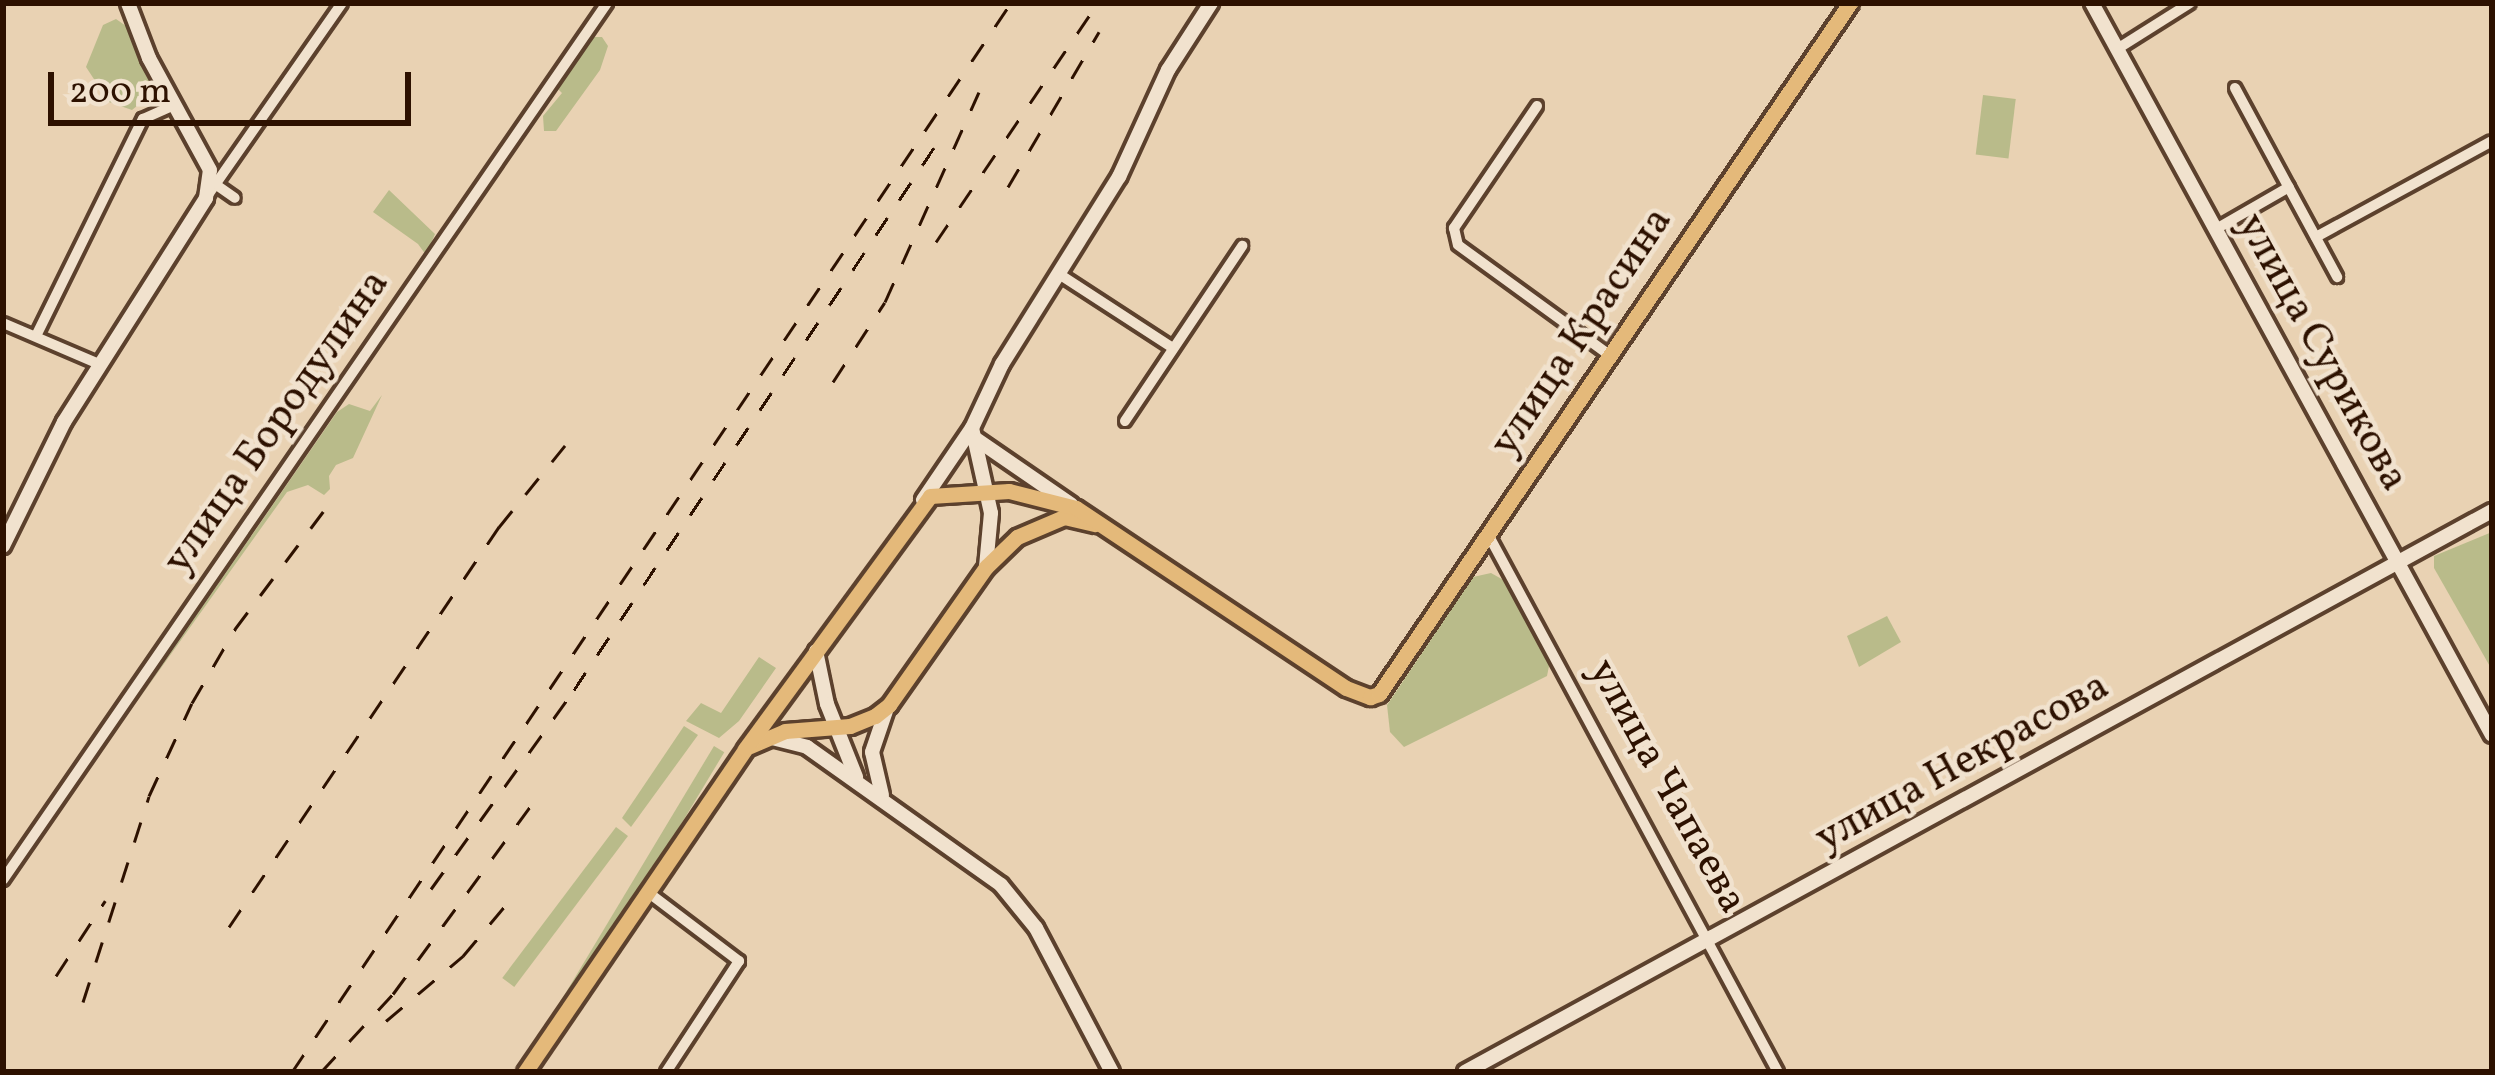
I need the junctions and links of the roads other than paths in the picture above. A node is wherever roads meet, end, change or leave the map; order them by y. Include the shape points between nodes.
1 (128, 3) edge
2 (342, 3) edge
3 (607, 3) edge
4 (1210, 3) edge
5 (1850, 3) edge
6 (2092, 3) edge
7 (2190, 3) edge
8 (2117, 49) junction
9 (2236, 88) dead end
10 (175, 105) junction
11 (1538, 106) dead end
12 (2492, 141) edge
13 (215, 184) junction
14 (2289, 187) junction
15 (213, 202) junction
16 (2216, 229) junction
17 (2316, 237) junction
18 (1241, 246) dead end
19 (1059, 274) junction
20 (2337, 277) dead end
21 (3, 323) edge
22 (37, 334) junction
23 (1174, 348) junction
24 (1611, 356) junction
25 (99, 364) junction
26 (1125, 421) dead end
27 (974, 434) junction
28 (988, 490) junction
29 (922, 500) junction
30 (1076, 508) junction
31 (2492, 511) edge
32 (1110, 527) junction
33 (1490, 536) junction
34 (3, 546) edge
35 (2399, 563) junction
36 (986, 567) junction
37 (816, 652) junction
38 (889, 705) junction
39 (836, 728) junction
40 (2492, 735) edge
41 (751, 745) junction
42 (858, 782) junction
43 (885, 800) junction
44 (3, 880) edge
45 (649, 893) junction
46 (1710, 943) junction
47 (530, 1065) edge
48 (513, 1072) edge
49 (666, 1072) edge
50 (1112, 1072) edge
51 (1465, 1072) edge
52 (1778, 1072) edge

1 - 10 street
2 - 13 street
3 - 44 street, улица Бородулина
4 - 19 street
5 - 24 main road, улица Красина
6 - 8 street, улица Сурикова
7 - 8 street
8 - 16 street, улица Сурикова
9 - 14 street
10 - 15 street via 210,170
10 - 22 street via 143,118
11 - 24 street via 1454,228 1458,245
12 - 17 street
13 - 15 street
13 - 15 street via 232,196
14 - 16 street
14 - 17 street
15 - 25 street
16 - 35 street, улица Сурикова
17 - 20 street
18 - 23 street
19 - 23 street
19 - 27 street via 1002,364
21 - 22 street
22 - 25 street
23 - 26 street
24 - 33 main road, улица Красина
25 - 34 street
27 - 28 street
27 - 29 street
27 - 30 street
28 - 29 main road
28 - 30 main road
28 - 36 street
29 - 37 main road
30 - 32 main road
31 - 35 street, улица Некрасова
32 - 33 main road, улица Красина via 1370,697 1388,684
32 - 36 main road via 1050,520 1016,537
33 - 46 street, улица Чапаева
35 - 40 street, улица Сурикова
35 - 46 street, улица Некрасова
36 - 38 main road
37 - 39 street
37 - 41 main road
38 - 39 main road
38 - 43 street via 872,752
39 - 41 main road via 785,731
39 - 42 street
41 - 42 street via 787,739
41 - 45 main road
42 - 43 street
43 - 50 street via 990,875 1022,908
45 - 47 main road
45 - 49 street via 739,962
46 - 51 street, улица Некрасова
46 - 52 street, улица Чапаева
47 - 48 main road

